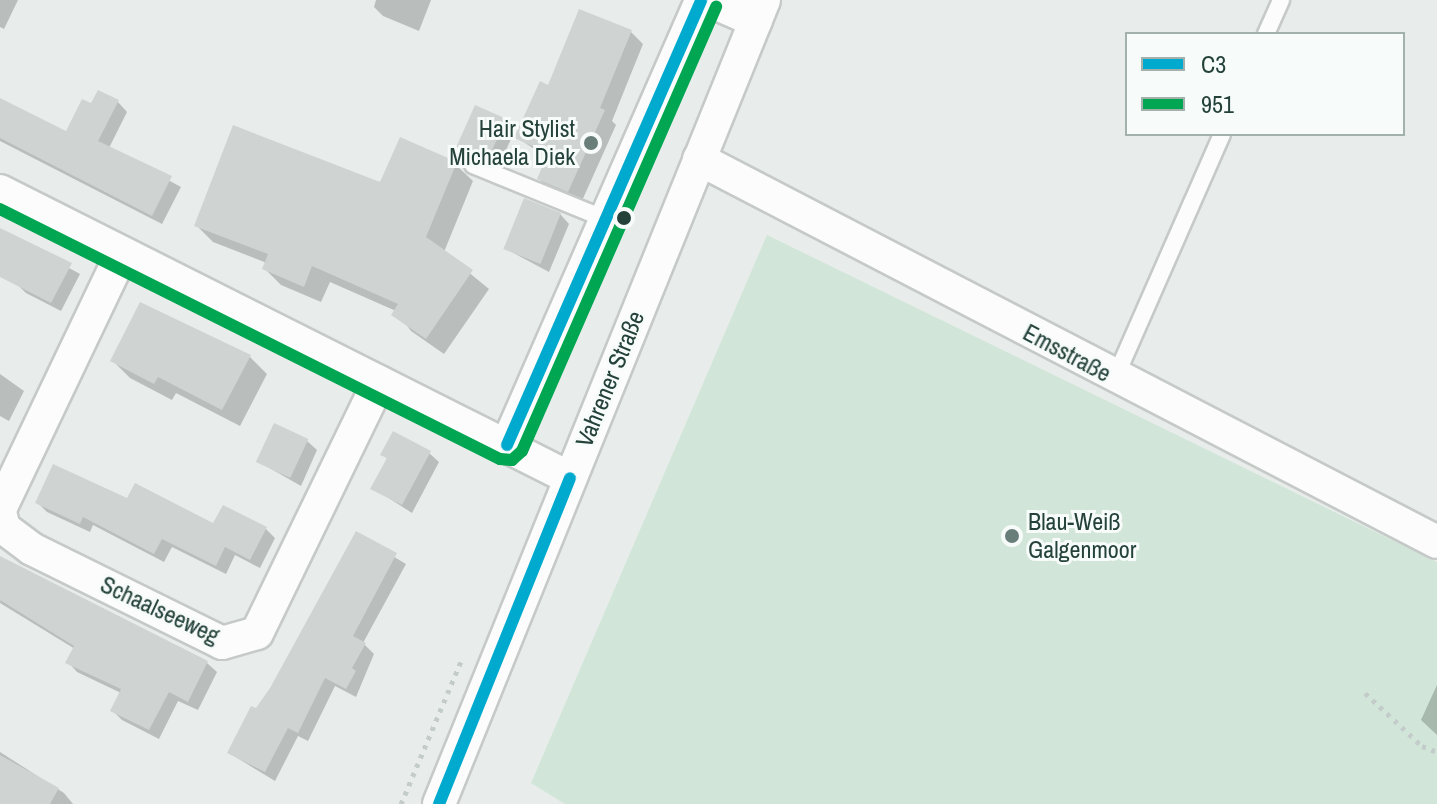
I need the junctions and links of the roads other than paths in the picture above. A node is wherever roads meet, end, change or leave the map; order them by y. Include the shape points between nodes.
1 (701, 0) edge
2 (708, 0) edge
3 (1281, 0) edge
4 (760, 10) edge
5 (1267, 32) edge
6 (1221, 136) edge
7 (699, 159) junction
8 (473, 165) dead end
9 (0, 191) edge
10 (605, 219) junction
11 (121, 255) junction
12 (1115, 378) junction
13 (379, 382) junction
14 (507, 445) junction
15 (570, 478) junction
16 (0, 510) edge
17 (1437, 542) edge
18 (439, 804) edge

1 - 10 street
2 - 4 street
3 - 5 lane
4 - 7 street, Vahrener Straße
6 - 12 lane
7 - 12 street, Emsstraße
7 - 15 street, Vahrener Straße
8 - 10 lane
9 - 11 street
10 - 14 street
11 - 13 street
11 - 16 street, Schaalseeweg
12 - 17 street, Emsstraße
13 - 14 street
13 - 16 street, Schaalseeweg via 257,633 222,643 32,549 4,528
14 - 15 street
15 - 18 street, Vahrener Straße

